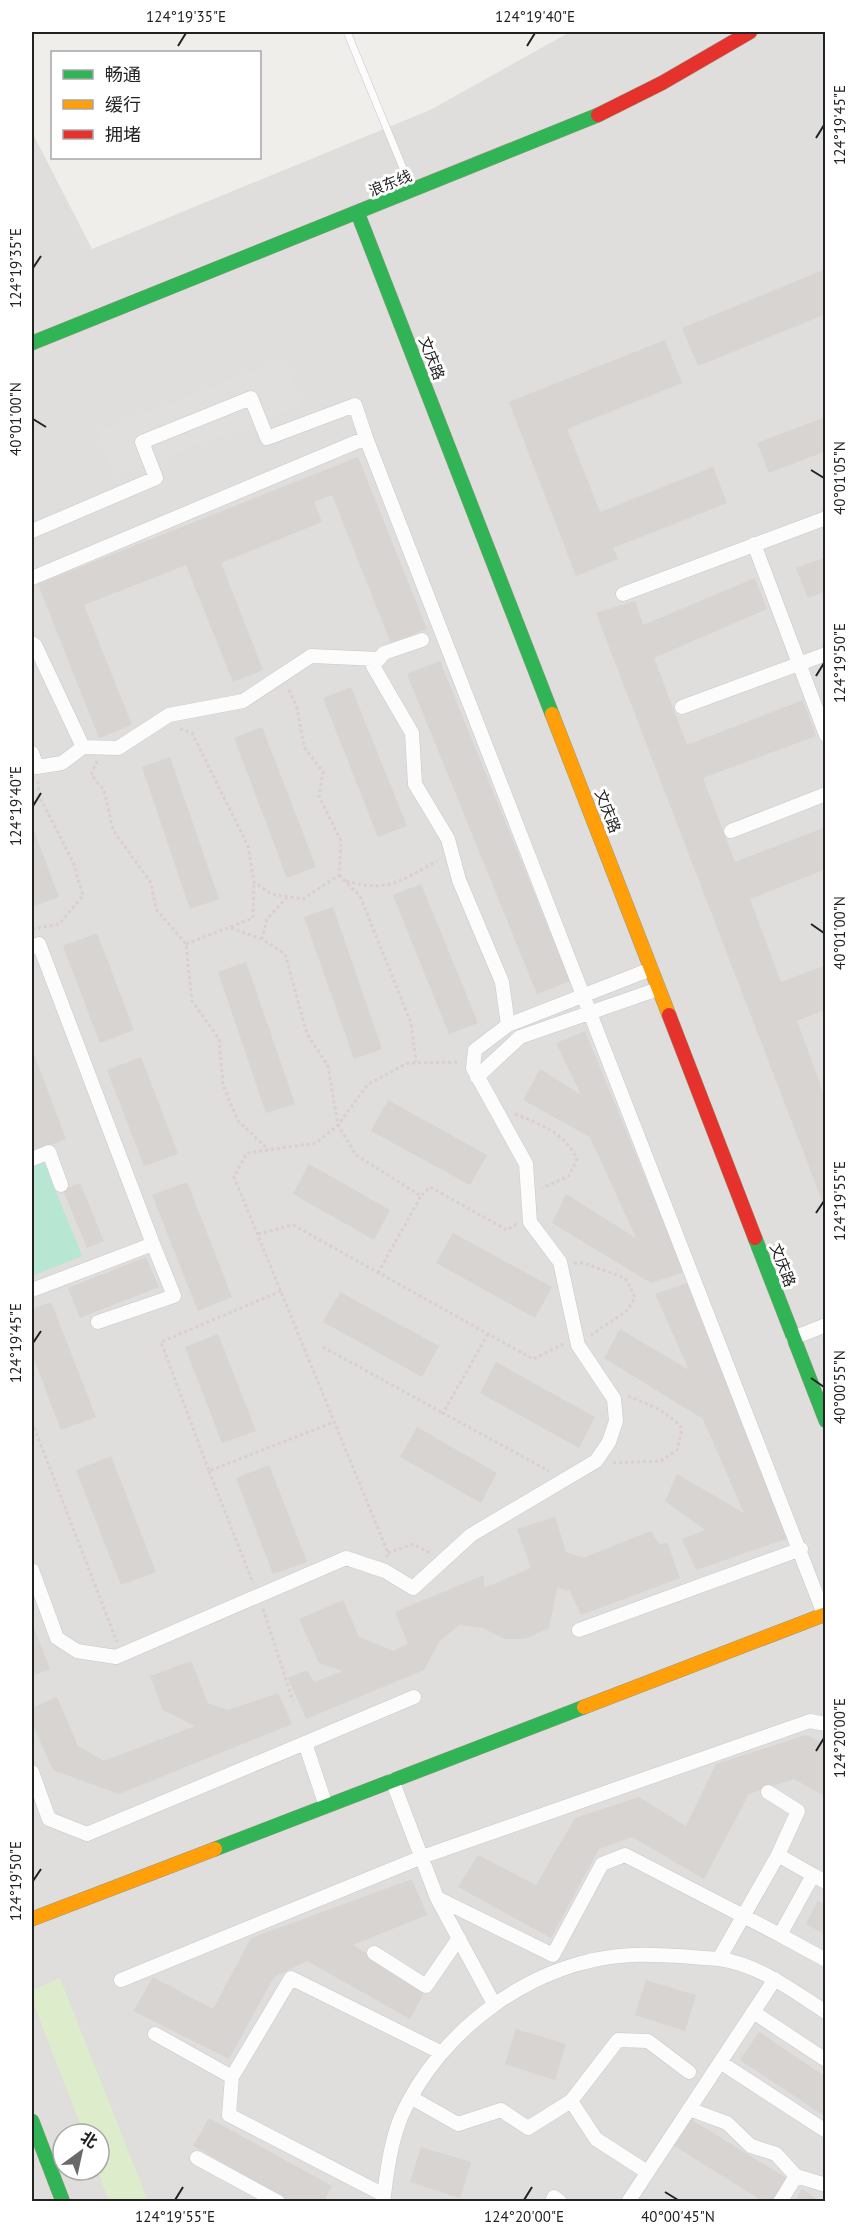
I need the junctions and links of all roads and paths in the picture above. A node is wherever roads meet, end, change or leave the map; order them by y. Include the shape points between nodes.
1 (347, 32) edge
2 (750, 32) edge
3 (412, 192) junction
4 (358, 214) junction
5 (32, 343) edge
6 (366, 438) junction
7 (825, 518) edge
8 (32, 531) edge
9 (754, 544) junction
10 (32, 578) edge
11 (623, 594) dead end
12 (422, 640) dead end
13 (32, 643) edge
14 (825, 654) edge
15 (379, 659) junction
16 (799, 664) junction
17 (282, 675) junction
18 (682, 707) dead end
19 (158, 722) junction
20 (825, 735) edge
21 (82, 747) junction
22 (103, 748) junction
23 (32, 753) edge
24 (37, 766) junction
25 (825, 794) edge
26 (731, 831) dead end
27 (437, 861) dead end
28 (339, 875) junction
29 (345, 881) junction
30 (254, 882) junction
31 (287, 897) junction
32 (230, 927) junction
33 (32, 929) edge
34 (262, 939) junction
35 (186, 944) junction
36 (32, 948) edge
37 (651, 969) junction
38 (658, 989) junction
39 (583, 996) junction
40 (590, 1013) junction
41 (508, 1025) junction
42 (473, 1061) junction
43 (416, 1062) junction
44 (477, 1077) junction
45 (498, 1114) junction
46 (338, 1125) junction
47 (268, 1150) junction
48 (32, 1158) edge
49 (61, 1185) dead end
50 (528, 1194) junction
51 (421, 1196) junction
52 (530, 1216) junction
53 (258, 1234) junction
54 (153, 1244) junction
55 (560, 1262) junction
56 (378, 1273) junction
57 (32, 1290) edge
58 (281, 1291) junction
59 (98, 1322) dead end
60 (825, 1325) edge
61 (488, 1334) junction
62 (793, 1338) junction
63 (577, 1341) junction
64 (323, 1347) dead end
65 (607, 1389) junction
66 (443, 1413) junction
67 (825, 1421) edge
68 (32, 1422) edge
69 (334, 1422) junction
70 (596, 1461) junction
71 (565, 1480) junction
72 (801, 1549) junction
73 (388, 1552) junction
74 (440, 1564) junction
75 (32, 1570) edge
76 (385, 1571) junction
77 (825, 1614) edge
78 (579, 1630) dead end
79 (121, 1654) junction
80 (414, 1697) dead end
81 (825, 1724) edge
82 (305, 1743) junction
83 (32, 1772) edge
84 (393, 1780) junction
85 (768, 1792) dead end
86 (326, 1806) junction
87 (778, 1855) junction
88 (422, 1857) junction
89 (819, 1878) edge
90 (437, 1898) junction
91 (743, 1916) junction
92 (32, 1919) edge
93 (780, 1935) junction
94 (459, 1938) junction
95 (374, 1953) dead end
96 (719, 1959) junction
97 (825, 1960) edge
98 (775, 1979) junction
99 (121, 1980) dead end
100 (494, 2004) junction
101 (753, 2012) junction
102 (825, 2012) edge
103 (155, 2034) dead end
104 (442, 2053) junction
105 (825, 2060) edge
106 (720, 2062) junction
107 (689, 2072) dead end
108 (232, 2077) junction
109 (412, 2098) junction
110 (571, 2101) junction
111 (689, 2109) junction
112 (32, 2121) edge
113 (825, 2131) edge
114 (197, 2158) dead end
115 (647, 2172) junction
116 (796, 2176) junction
117 (825, 2186) edge
118 (383, 2198) edge
119 (63, 2202) edge
120 (278, 2202) edge
121 (552, 2202) edge
122 (560, 2202) edge
123 (628, 2202) edge
124 (780, 2202) edge

1 - 3 lane
2 - 3 street, 浪东线 via 581,124
3 - 4 street, 浪东线
4 - 5 street, 浪东线
4 - 37 street, 文庆路
6 - 8 street via 355,405 267,438 251,398 142,442 156,478
6 - 10 street
6 - 39 street
7 - 9 street
9 - 11 street
9 - 16 street
12 - 15 street via 384,653
13 - 21 street
14 - 16 street
15 - 17 street via 311,656
15 - 41 street via 373,666 412,733 415,784 448,839 459,880 502,982
16 - 18 street
16 - 20 street
17 - 19 street via 243,701 169,715
17 - 28 path via 297,708 304,747 323,772 319,796 341,841
19 - 22 street via 118,748
19 - 30 path via 192,733 248,846
21 - 22 street
21 - 24 street via 62,763
22 - 35 path via 91,775 104,790 112,830 151,883 156,909
23 - 24 street
24 - 33 path via 39,796 73,862 83,896 59,924
25 - 26 street
27 - 29 path via 399,882 372,888
28 - 29 path
28 - 31 path via 303,899
29 - 43 path via 360,896 411,1023
30 - 31 path via 271,894
30 - 32 path via 253,918
31 - 34 path via 267,919
32 - 34 path
32 - 35 path
34 - 46 path via 285,954 307,1034 328,1066
35 - 47 path via 192,1001 219,1039 223,1085 238,1121
36 - 54 street via 39,944
37 - 38 street, 文庆路
37 - 39 street
38 - 40 street
38 - 62 street, 文庆路
39 - 40 street
39 - 41 street
40 - 44 street via 520,1037
40 - 72 street
41 - 42 street via 475,1050
42 - 43 path
42 - 44 street
43 - 46 path via 368,1084
44 - 45 street
45 - 50 street via 526,1164
45 - 50 path via 514,1113 545,1126 571,1144 577,1159 569,1176
46 - 47 path via 316,1143
46 - 51 path via 356,1155
47 - 53 path via 247,1153 234,1177
48 - 49 street via 48,1152
50 - 52 street
51 - 52 path via 430,1187 507,1230
51 - 56 path
52 - 55 street
53 - 56 path via 293,1226
53 - 58 path
54 - 57 street
54 - 59 street via 174,1296
55 - 63 street
55 - 63 path via 584,1263 625,1278 635,1297 627,1310
56 - 61 path
58 - 69 path
58 - 69 path via 161,1342 208,1471
60 - 62 street
61 - 63 path via 533,1359
61 - 66 path
62 - 67 street, 文庆路
63 - 65 street
64 - 66 path
65 - 70 street via 614,1398 616,1420 609,1442
65 - 70 path via 645,1403 677,1421 682,1429 677,1450 661,1461
66 - 71 path
68 - 79 path
69 - 73 path
70 - 71 street
71 - 74 street via 471,1535
72 - 77 street
72 - 78 street
73 - 74 path via 413,1544 430,1552
73 - 76 path
74 - 76 street via 413,1588
75 - 79 street via 57,1638 76,1651 116,1657
76 - 79 street via 346,1558
77 - 84 street
80 - 82 street
81 - 88 street via 810,1721
82 - 83 street via 87,1834 49,1819
82 - 86 street
84 - 86 street
84 - 88 street
85 - 87 street via 798,1812
86 - 92 street
87 - 89 street
87 - 91 street
88 - 90 street
88 - 99 street
89 - 93 street
90 - 91 street via 553,1955 602,1864 624,1855
90 - 94 street
91 - 93 street
91 - 96 street
93 - 97 street
94 - 95 street via 426,1986
94 - 100 street
96 - 98 street
96 - 100 street via 631,1955 581,1964 534,1981
98 - 101 street
98 - 102 street
100 - 104 street
101 - 105 street
101 - 106 street
103 - 108 street
104 - 108 street via 291,1978
104 - 109 street via 431,2064
106 - 111 street
106 - 113 street
107 - 110 street via 648,2042 618,2040
108 - 118 street via 229,2115
109 - 110 street via 458,2124 501,2110 528,2128
109 - 118 street via 390,2151
110 - 115 street via 596,2139
111 - 115 street
111 - 116 street via 727,2122 751,2146 776,2154
112 - 119 street
114 - 120 street
115 - 123 street
116 - 117 street
116 - 124 street
121 - 122 street via 554,2197

